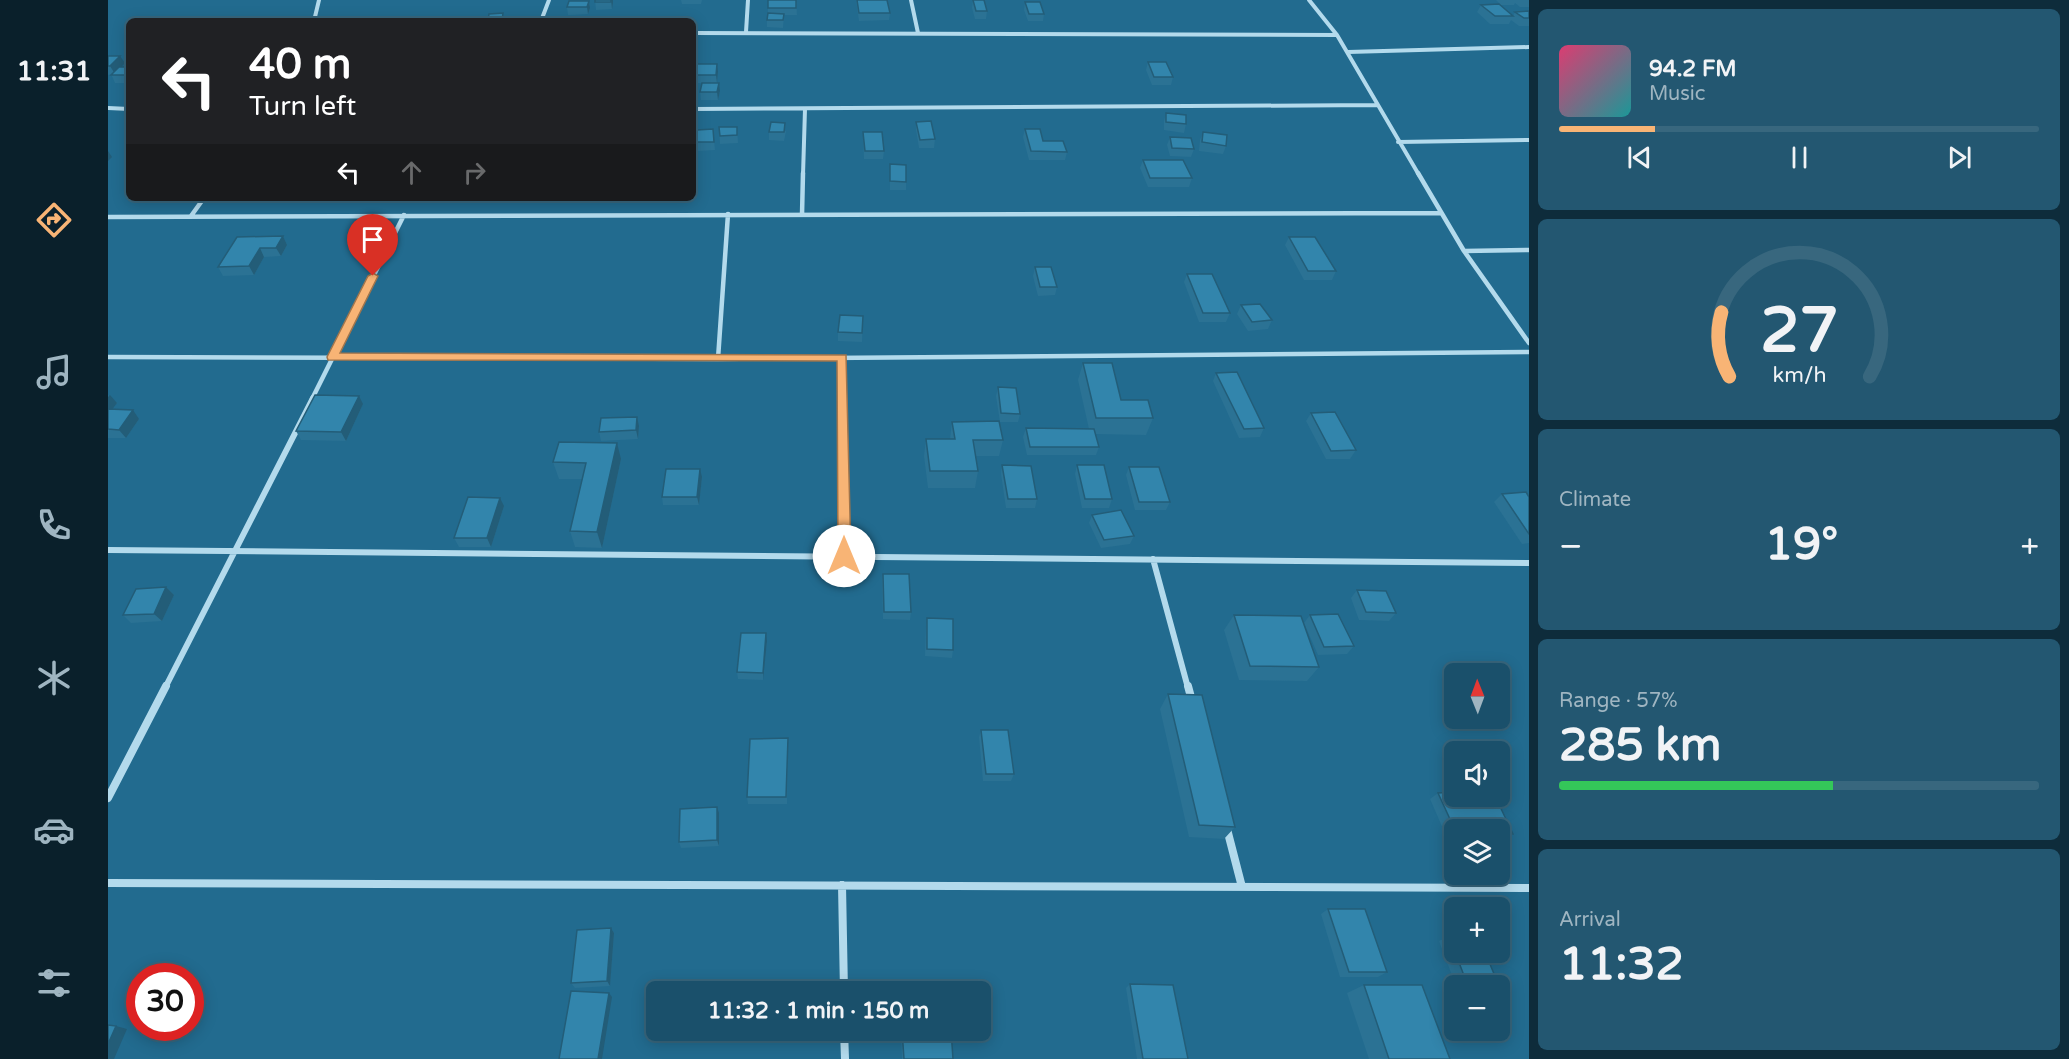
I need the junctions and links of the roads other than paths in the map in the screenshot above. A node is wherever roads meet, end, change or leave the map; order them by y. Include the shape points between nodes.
1 (319, 0) edge
2 (549, 0) edge
3 (748, 0) edge
4 (911, 0) edge
5 (1309, 0) edge
6 (315, 18) edge
7 (542, 18) edge
8 (746, 32) junction
9 (696, 33) edge
10 (918, 33) junction
11 (1337, 35) junction
12 (1529, 47) edge
13 (1348, 52) junction
14 (1377, 105) junction
15 (108, 108) edge
16 (126, 109) edge
17 (805, 109) junction
18 (696, 110) edge
19 (1529, 140) edge
20 (1398, 142) junction
21 (202, 201) edge
22 (1441, 213) junction
23 (728, 214) junction
24 (802, 214) junction
25 (404, 215) junction
26 (191, 216) junction
27 (108, 217) edge
28 (1529, 250) edge
29 (1464, 251) junction
30 (1529, 343) edge
31 (1529, 352) edge
32 (108, 357) edge
33 (333, 357) junction
34 (842, 358) junction
35 (718, 359) junction
36 (108, 550) edge
37 (236, 551) junction
38 (844, 556) junction
39 (1153, 560) junction
40 (1529, 563) edge
41 (1193, 706) edge
42 (108, 798) edge
43 (1224, 819) edge
44 (108, 883) edge
45 (842, 885) junction
46 (1242, 887) junction
47 (1529, 888) edge
48 (844, 981) edge
49 (844, 1041) edge
50 (845, 1059) edge

1 - 6 street
2 - 7 street
3 - 8 street
4 - 10 street
5 - 11 street
8 - 9 street
8 - 10 street
10 - 11 street
11 - 13 street
12 - 13 street
13 - 14 street
14 - 17 street
14 - 20 street
15 - 16 street
17 - 18 street
17 - 24 street
19 - 20 street
20 - 22 street
21 - 26 street
22 - 24 street
22 - 29 street
23 - 24 street
23 - 25 street
23 - 35 street
25 - 26 street
25 - 33 street
26 - 27 street
28 - 29 street
29 - 30 street
31 - 34 street
32 - 33 street
33 - 35 street
33 - 37 street
34 - 35 street
34 - 38 street
36 - 37 street
37 - 38 street
37 - 42 street
38 - 39 street
39 - 40 street
39 - 41 street
43 - 46 street
44 - 45 street
45 - 46 street
45 - 48 street
46 - 47 street
49 - 50 street

